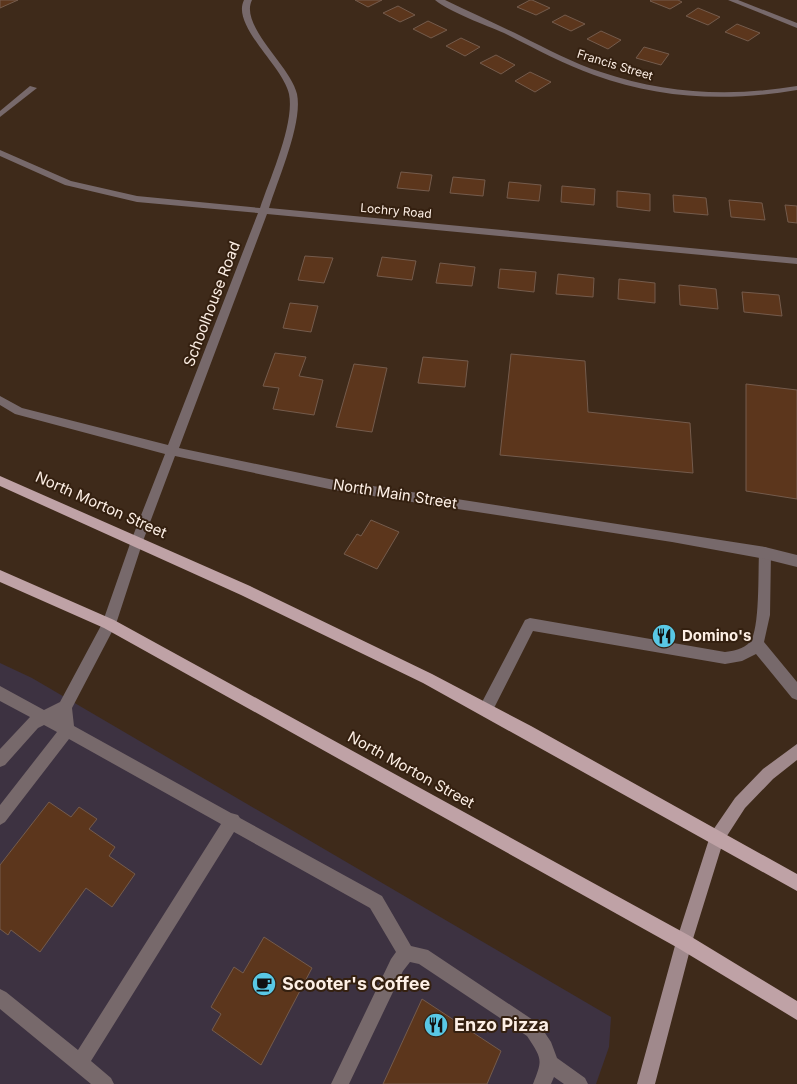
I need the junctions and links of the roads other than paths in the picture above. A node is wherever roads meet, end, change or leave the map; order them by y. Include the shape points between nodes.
1 (248, 0) edge
2 (439, 0) edge
3 (732, 0) edge
4 (797, 26) edge
5 (33, 88) dead end
6 (797, 88) edge
7 (0, 115) edge
8 (0, 153) edge
9 (263, 212) junction
10 (797, 261) edge
11 (0, 400) edge
12 (172, 451) junction
13 (0, 481) edge
14 (137, 541) junction
15 (765, 553) junction
16 (797, 562) edge
17 (0, 576) edge
18 (109, 624) junction
19 (758, 644) junction
20 (0, 693) edge
21 (797, 693) edge
22 (65, 707) junction
23 (486, 709) junction
24 (44, 718) junction
25 (67, 731) junction
26 (797, 751) edge
27 (0, 760) edge
28 (0, 817) edge
29 (233, 820) junction
30 (716, 838) junction
31 (797, 883) edge
32 (684, 942) junction
33 (406, 952) junction
34 (0, 998) edge
35 (797, 1011) edge
36 (80, 1064) junction
37 (550, 1064) junction
38 (104, 1084) edge
39 (340, 1084) edge
40 (542, 1084) edge
41 (579, 1084) edge
42 (646, 1084) edge

1 - 9 street, Schoolhouse Road via 246,16 252,29 280,66 293,93 293,120
2 - 6 street, Francis Street via 566,62 628,83 659,90 729,96 759,95
3 - 4 street
5 - 7 street
8 - 9 street, Lochry Road via 68,183 137,199
9 - 10 street, Lochry Road
9 - 12 street, Schoolhouse Road
11 - 12 street, North Main Street via 19,411
12 - 14 street, Schoolhouse Road
12 - 15 street, North Main Street via 334,485
13 - 14 main road, North Morton Street
14 - 18 street, Schoolhouse Road
14 - 23 main road, North Morton Street via 306,619
15 - 16 street, North Main Street
15 - 19 street via 762,625
17 - 18 main road, North Morton Street
18 - 22 street, Schoolhouse Road
18 - 32 main road, North Morton Street
19 - 21 street
19 - 23 street via 743,656 725,658 530,624
20 - 24 street
22 - 24 street
22 - 25 street
23 - 30 main road, North Morton Street
24 - 25 street
24 - 27 street via 33,723
25 - 28 street
25 - 29 street
26 - 30 street via 768,774 740,803
29 - 33 street via 376,902
29 - 36 street
30 - 31 main road, North Morton Street
30 - 32 street
32 - 35 main road, North Morton Street
32 - 42 street
33 - 37 street via 422,956 533,1030 545,1048
33 - 39 street
34 - 36 street
36 - 38 street
37 - 40 street
37 - 41 street

